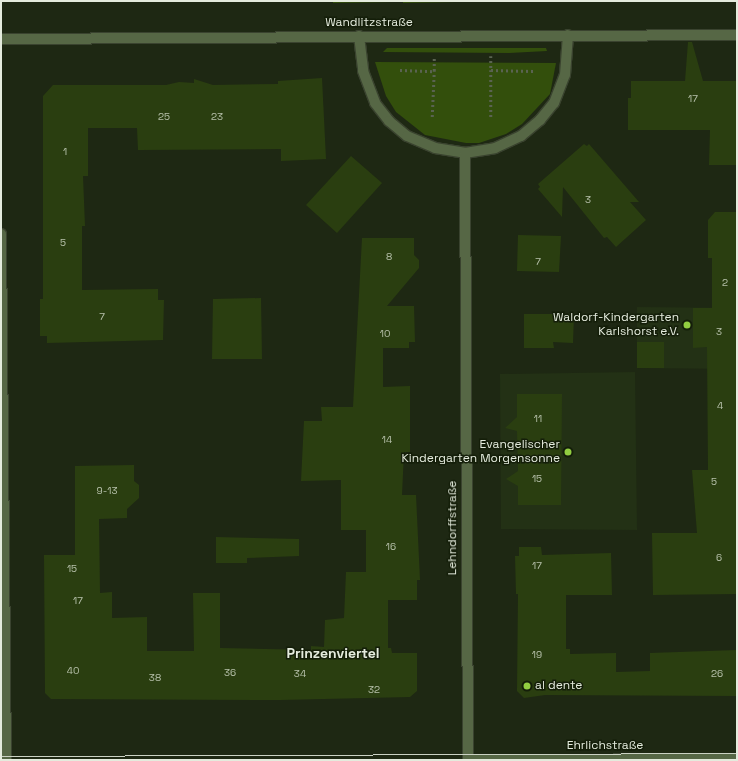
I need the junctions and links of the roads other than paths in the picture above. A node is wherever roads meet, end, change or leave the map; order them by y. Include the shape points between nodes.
1 (568, 35) junction
2 (737, 35) edge
3 (359, 36) junction
4 (1, 39) edge
5 (464, 153) junction
6 (1, 234) edge
7 (737, 759) edge
8 (6, 760) edge
9 (468, 760) edge
10 (473, 760) edge

1 - 2 street, Wandlitzstraße
1 - 3 street, Wandlitzstraße
1 - 5 street via 565,75 554,103 540,120 521,136 495,148
3 - 4 street, Wandlitzstraße
3 - 5 street via 362,71 375,103 389,121 407,136 435,148
5 - 9 street, Lehndorffstraße
6 - 8 street
7 - 10 street, Ehrlichstraße

